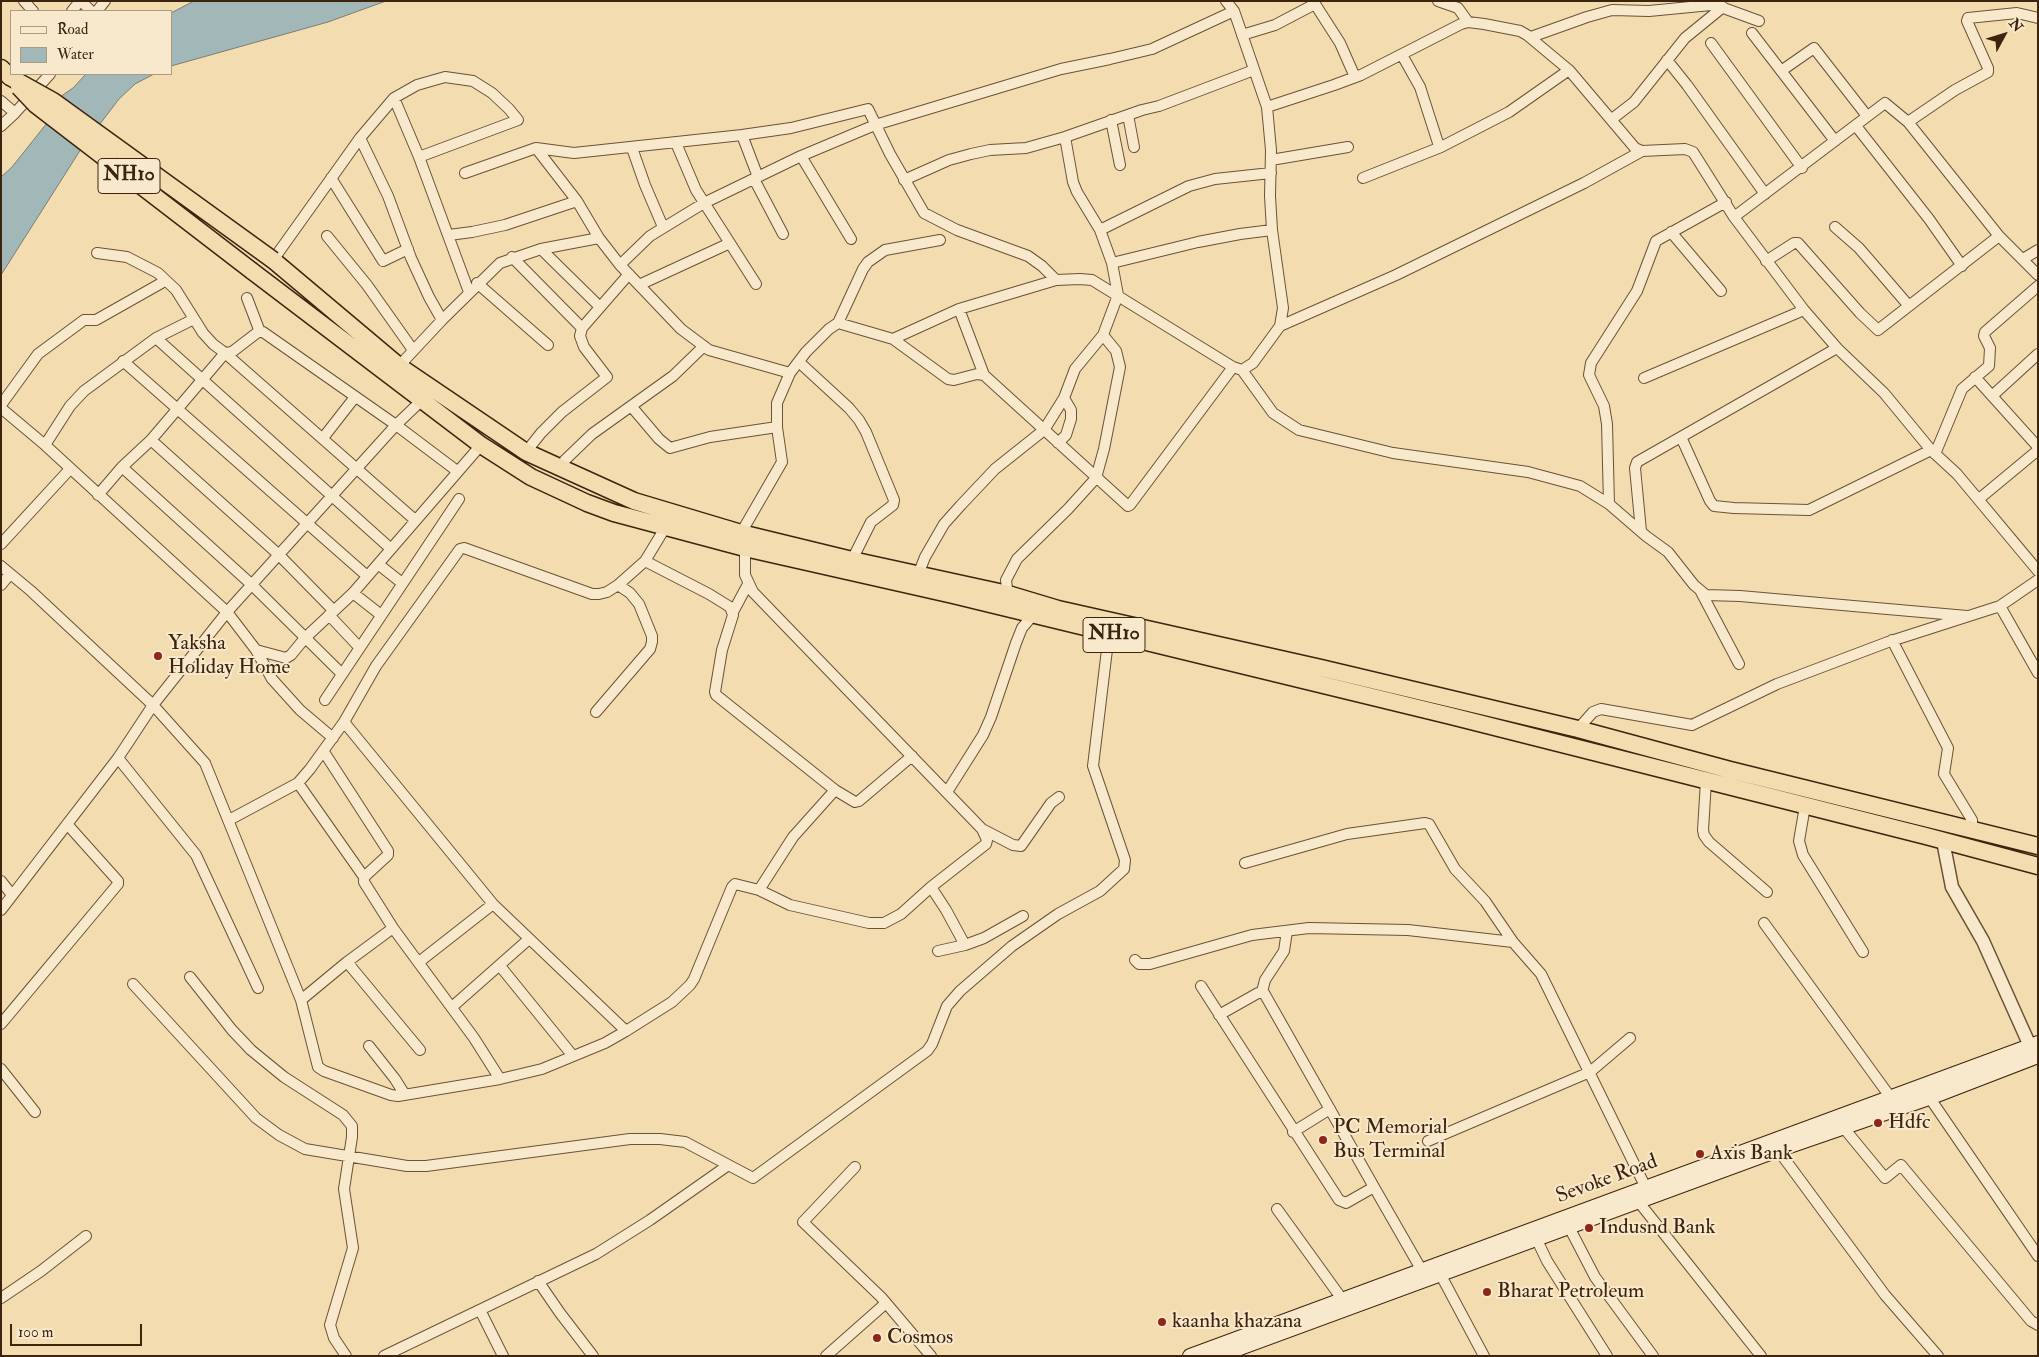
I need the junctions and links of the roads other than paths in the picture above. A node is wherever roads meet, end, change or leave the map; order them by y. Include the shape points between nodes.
1 (80, 1) edge
2 (1226, 1) edge
3 (1438, 1) edge
4 (1723, 7) junction
5 (90, 10) edge
6 (1234, 11) junction
7 (2038, 18) edge
8 (1758, 21) dead end
9 (1468, 22) junction
10 (1752, 33) dead end
11 (1242, 35) junction
12 (1531, 38) junction
13 (1710, 43) dead end
14 (1402, 55) junction
15 (1667, 60) junction
16 (1254, 70) junction
17 (1569, 70) junction
18 (1781, 71) junction
19 (6, 72) edge
20 (11, 75) edge
21 (49, 75) edge
22 (1356, 77) junction
23 (394, 98) junction
24 (1, 101) edge
25 (1266, 107) junction
26 (16, 113) junction
27 (1128, 115) junction
28 (1867, 116) junction
29 (1612, 119) junction
30 (1111, 120) junction
31 (1908, 122) junction
32 (875, 125) junction
33 (1, 126) edge
34 (1856, 126) junction
35 (742, 135) junction
36 (1065, 137) junction
37 (360, 138) junction
38 (1835, 141) junction
39 (676, 143) junction
40 (1134, 147) dead end
41 (1348, 147) dead end
42 (1441, 147) junction
43 (536, 148) junction
44 (632, 148) junction
45 (1642, 151) junction
46 (419, 156) junction
47 (801, 156) junction
48 (1271, 160) junction
49 (1120, 165) dead end
50 (1802, 168) junction
51 (465, 173) dead end
52 (1271, 173) junction
53 (331, 178) junction
54 (756, 178) junction
55 (1363, 178) dead end
56 (904, 180) junction
57 (1765, 194) junction
58 (577, 201) junction
59 (1726, 202) junction
60 (704, 204) junction
61 (1734, 217) junction
62 (663, 227) junction
63 (1835, 227) dead end
64 (1100, 230) junction
65 (1272, 230) junction
66 (1671, 232) junction
67 (783, 234) dead end
68 (449, 235) junction
69 (328, 236) dead end
70 (1999, 236) junction
71 (600, 238) junction
72 (851, 239) dead end
73 (940, 240) dead end
74 (730, 243) junction
75 (408, 249) junction
76 (541, 250) junction
77 (2038, 250) edge
78 (97, 254) dead end
79 (512, 257) junction
80 (2024, 259) junction
81 (274, 260) junction
82 (1766, 262) junction
83 (1112, 263) junction
84 (620, 265) junction
85 (1962, 266) junction
86 (629, 274) junction
87 (2038, 275) edge
88 (1056, 280) junction
89 (166, 281) junction
90 (477, 283) junction
91 (756, 284) dead end
92 (640, 285) junction
93 (2038, 286) edge
94 (1721, 291) dead end
95 (469, 292) junction
96 (1118, 295) junction
97 (247, 298) dead end
98 (1909, 306) junction
99 (600, 307) junction
100 (959, 309) junction
101 (1804, 310) junction
102 (194, 319) junction
103 (442, 320) junction
104 (838, 323) junction
105 (1280, 326) junction
106 (582, 328) junction
107 (260, 332) junction
108 (1103, 335) junction
109 (156, 338) junction
110 (893, 339) junction
111 (548, 345) dead end
112 (704, 346) junction
113 (1837, 348) junction
114 (413, 350) junction
115 (225, 353) junction
116 (2038, 354) edge
117 (123, 361) junction
118 (799, 362) junction
119 (399, 366) junction
120 (1238, 369) junction
121 (790, 373) junction
122 (984, 375) junction
123 (1976, 377) junction
124 (202, 378) junction
125 (1644, 378) dead end
126 (1992, 396) junction
127 (355, 397) junction
128 (1064, 398) junction
129 (421, 401) junction
130 (1, 406) edge
131 (631, 406) junction
132 (178, 408) junction
133 (396, 425) junction
134 (777, 427) junction
135 (1044, 430) junction
136 (1681, 437) junction
137 (323, 438) junction
138 (151, 440) junction
139 (1058, 442) junction
140 (480, 444) junction
141 (46, 445) junction
142 (2038, 449) edge
143 (526, 452) junction
144 (1933, 452) junction
145 (122, 467) junction
146 (357, 468) junction
147 (70, 469) junction
148 (560, 469) junction
149 (457, 470) junction
150 (1096, 478) junction
151 (98, 495) junction
152 (333, 496) junction
153 (459, 499) dead end
154 (1979, 500) junction
155 (1609, 504) junction
156 (415, 520) junction
157 (309, 523) junction
158 (665, 528) junction
159 (1641, 531) junction
160 (743, 540) junction
161 (1, 544) edge
162 (390, 548) junction
163 (278, 554) junction
164 (852, 560) junction
165 (645, 561) junction
166 (378, 564) junction
167 (1, 566) edge
168 (2038, 571) edge
169 (10, 574) junction
170 (918, 575) junction
171 (367, 576) junction
172 (2037, 583) edge
173 (251, 584) junction
174 (402, 584) junction
175 (618, 584) junction
176 (748, 584) junction
177 (1, 585) edge
178 (353, 592) junction
179 (1701, 592) junction
180 (1007, 601) junction
181 (2000, 606) junction
182 (227, 612) junction
183 (733, 612) junction
184 (332, 613) junction
185 (381, 615) junction
186 (1033, 615) junction
187 (1966, 616) junction
188 (1109, 633) junction
189 (305, 638) junction
190 (1892, 640) junction
191 (359, 647) junction
192 (256, 650) junction
193 (1739, 664) dead end
194 (2038, 673) edge
195 (341, 674) junction
196 (325, 700) dead end
197 (153, 705) junction
198 (596, 712) dead end
199 (344, 722) junction
200 (1578, 729) junction
201 (333, 738) junction
202 (324, 752) junction
203 (912, 756) junction
204 (118, 758) junction
205 (1706, 781) junction
206 (298, 783) junction
207 (835, 790) junction
208 (947, 792) junction
209 (1059, 797) dead end
210 (1805, 806) junction
211 (229, 820) junction
212 (67, 824) junction
213 (982, 829) junction
214 (1972, 830) junction
215 (1943, 841) junction
216 (2038, 846) edge
217 (1245, 863) dead end
218 (2038, 866) edge
219 (364, 877) junction
220 (1, 881) edge
221 (931, 887) junction
222 (759, 890) junction
223 (1767, 892) dead end
224 (12, 895) junction
225 (493, 904) junction
226 (1, 910) edge
227 (1023, 916) dead end
228 (1764, 923) dead end
229 (393, 928) junction
230 (1286, 931) junction
231 (529, 939) junction
232 (1513, 942) junction
233 (965, 945) junction
234 (938, 951) dead end
235 (1863, 952) dead end
236 (1134, 960) dead end
237 (347, 962) junction
238 (419, 962) junction
239 (500, 966) junction
240 (190, 977) dead end
241 (133, 984) dead end
242 (1201, 986) dead end
243 (258, 988) dead end
244 (1262, 992) junction
245 (301, 1000) junction
246 (452, 1007) junction
247 (1219, 1015) junction
248 (1, 1024) edge
249 (626, 1032) junction
250 (1630, 1038) dead end
251 (369, 1046) dead end
252 (2035, 1048) edge
253 (420, 1050) dead end
254 (573, 1056) junction
255 (1, 1069) edge
256 (1590, 1072) junction
257 (500, 1080) junction
258 (1926, 1091) junction
259 (405, 1095) junction
260 (1891, 1098) junction
261 (1330, 1109) junction
262 (35, 1112) dead end
263 (1843, 1128) junction
264 (1293, 1132) junction
265 (1428, 1141) dead end
266 (1778, 1150) junction
267 (349, 1157) junction
268 (728, 1166) junction
269 (855, 1167) dead end
270 (1696, 1175) junction
271 (1374, 1187) junction
272 (1646, 1188) junction
273 (1638, 1201) junction
274 (1277, 1209) dead end
275 (1569, 1227) junction
276 (86, 1236) dead end
277 (1536, 1238) junction
278 (2038, 1256) edge
279 (1422, 1269) junction
280 (1437, 1269) junction
281 (538, 1281) junction
282 (1, 1298) edge
283 (1342, 1299) junction
284 (886, 1303) junction
285 (480, 1310) junction
286 (2038, 1325) edge
287 (346, 1356) edge
288 (384, 1356) edge
289 (502, 1356) edge
290 (593, 1356) edge
291 (826, 1356) edge
292 (932, 1356) edge
293 (1190, 1356) edge
294 (1218, 1356) edge
295 (1484, 1356) edge
296 (1608, 1356) edge
297 (1653, 1356) edge
298 (1761, 1356) edge
299 (1938, 1356) edge

1 - 5 street
2 - 6 street
3 - 9 street via 1458,8
4 - 8 street
4 - 12 street via 1605,11
4 - 15 street via 1685,38
6 - 11 street
6 - 32 street via 1152,48 1061,69
7 - 31 street via 2017,13 1967,19 1988,72
9 - 12 street via 1520,32
9 - 14 street via 1454,26
10 - 18 street
11 - 16 street
11 - 22 street via 1275,25 1315,4 1340,42
12 - 17 street
13 - 50 street
14 - 22 street
14 - 42 street via 1421,90
15 - 29 street via 1634,102
15 - 57 street
16 - 25 street
16 - 27 street
17 - 29 street
17 - 42 street via 1509,112
18 - 28 street via 1814,48
18 - 38 street
19 - 129 highway, NH10, bridge via 36,104
20 - 81 highway, bridge via 54,101
21 - 26 street
22 - 25 street
23 - 37 street
23 - 46 street
23 - 46 street via 417,85 445,77 473,81 492,93 518,120
24 - 26 street
25 - 48 street
26 - 33 street
27 - 30 street
27 - 40 street
28 - 31 street via 1885,103
28 - 34 street
29 - 45 street via 1635,148
30 - 36 street
30 - 49 street
31 - 70 street
32 - 35 street via 868,109 791,128
32 - 47 street
32 - 56 street
34 - 38 street
34 - 85 street
35 - 39 street
35 - 54 street
36 - 56 street via 1026,148 971,154
36 - 64 street via 1072,182
37 - 53 street
37 - 75 street via 388,196
38 - 50 street
39 - 44 street
39 - 60 street
41 - 48 street
42 - 55 street
43 - 44 street via 574,153
43 - 51 street
43 - 58 street
44 - 62 street
45 - 59 street via 1684,149 1693,152
45 - 105 street via 1396,275
46 - 68 street
47 - 54 street
47 - 72 street
48 - 52 street
50 - 57 street
52 - 64 street via 1215,179 1189,186
52 - 65 street
53 - 75 street via 383,262
53 - 81 street
54 - 60 street
54 - 67 street
56 - 88 street via 928,216 1028,256
57 - 61 street
58 - 68 street via 505,224
58 - 71 street
59 - 61 street
59 - 66 street
60 - 62 street
60 - 74 street
61 - 82 street
62 - 84 street
63 - 98 street via 1859,248
64 - 83 street
65 - 83 street via 1198,242
65 - 105 street via 1283,308
66 - 94 street
66 - 155 street via 1653,245 1637,291 1589,369 1606,412
68 - 95 street
69 - 114 street via 368,285
70 - 80 street
70 - 85 street
71 - 76 street
71 - 84 street
73 - 104 street via 885,250 868,262
74 - 91 street
74 - 92 street
75 - 103 street via 428,297
76 - 79 street
76 - 99 street
77 - 80 street
78 - 89 street via 127,257 158,273
79 - 90 street via 500,262
79 - 106 street
80 - 87 street
81 - 119 highway
82 - 98 street via 1798,243 1876,330
82 - 101 street
83 - 96 street
84 - 86 street
85 - 98 street
86 - 92 street
86 - 99 street
88 - 96 street via 1092,280
88 - 100 street
89 - 102 street via 176,290
89 - 130 street via 96,320 84,320 38,354
90 - 95 street
90 - 111 street
92 - 112 street via 681,328
93 - 123 street via 1985,332 1990,348 1989,364
95 - 103 street
96 - 108 street
96 - 120 street
97 - 107 street
99 - 106 street
100 - 110 street
100 - 122 street
101 - 113 street
101 - 125 street
102 - 109 street
102 - 115 street via 213,344
103 - 114 street
104 - 110 street
104 - 118 street via 828,328
105 - 120 street via 1253,363
106 - 143 street via 580,336 584,348 607,377 562,412
107 - 115 street via 232,352
107 - 127 street
108 - 128 street via 1075,369
108 - 150 street via 1116,351 1120,367
109 - 117 street
109 - 124 street
110 - 122 street via 948,379
112 - 121 street
112 - 131 street via 673,376
113 - 136 street
113 - 144 street via 1884,393
114 - 119 street
115 - 124 street
115 - 137 street
116 - 126 street
117 - 132 street
117 - 141 street via 70,406
118 - 121 street
118 - 164 street via 859,420 894,500 893,505 872,522
119 - 143 highway
120 - 150 street via 1208,399 1130,505
120 - 155 street via 1273,413 1299,430 1393,453 1556,478 1580,486
121 - 134 street via 777,402
122 - 135 street
123 - 126 street
123 - 144 street via 1961,390
124 - 132 street
124 - 152 street
126 - 142 street
127 - 133 street
127 - 137 street
128 - 135 street
128 - 139 street via 1071,410 1071,419 1066,436
129 - 133 street
129 - 140 highway, NH10
130 - 141 street
131 - 134 street via 658,439 670,448 710,437
131 - 148 street via 579,445
132 - 138 street
132 - 157 street
133 - 146 street
133 - 149 street
134 - 160 street via 782,462
135 - 139 street
135 - 170 street via 979,484 955,511 944,524
136 - 144 street via 1712,504 1734,508 1809,510
136 - 159 street via 1636,463
137 - 146 street
138 - 145 street
138 - 163 street
139 - 150 street
140 - 149 street
140 - 158 highway, NH10 via 531,476 579,500
141 - 147 street
142 - 154 street
143 - 148 highway
144 - 154 street
145 - 151 street
145 - 173 street
146 - 152 street
146 - 156 street
147 - 151 street
147 - 161 street
148 - 160 highway via 634,501
149 - 156 street
150 - 180 street via 1016,559 1006,580
151 - 182 street
152 - 157 street
152 - 162 street
153 - 174 street
154 - 168 street
155 - 159 street
156 - 162 street
157 - 163 street
157 - 171 street
158 - 160 highway, NH10
158 - 165 street
159 - 179 street via 1668,552
160 - 164 highway
160 - 176 street
160 - 180 highway, NH10
162 - 166 street
163 - 173 street
163 - 184 street
164 - 170 highway
165 - 175 street
165 - 183 street via 709,594
166 - 171 street
166 - 174 street
167 - 169 street
169 - 177 street
169 - 197 street
170 - 180 highway
171 - 178 street
172 - 181 street
173 - 182 street
173 - 189 street
174 - 185 street
175 - 198 street via 639,604 652,642 650,649
175 - 199 street via 607,592 592,594 460,549 376,666
176 - 183 street
176 - 203 street
178 - 184 street
178 - 185 street
179 - 187 street
179 - 193 street
180 - 186 highway, NH10
180 - 200 highway via 1058,608
181 - 187 street
181 - 194 street
182 - 192 street
182 - 197 street
183 - 207 street via 722,650 716,695
184 - 189 street
184 - 191 street
185 - 191 street
186 - 188 highway, NH10
186 - 208 street via 1022,628 983,735
187 - 190 street
188 - 205 highway, NH10
188 - 268 street via 1092,766 1125,860 1124,869 1100,890 1012,946 960,991 947,1006 930,1048 905,1068 753,1178
189 - 192 street via 286,658
189 - 195 street
190 - 200 street via 1777,684 1692,725 1601,709 1593,712
190 - 214 street via 1948,748 1944,774 1972,820
191 - 195 street
192 - 201 street via 272,679 300,710
195 - 196 street
197 - 204 street
197 - 211 street via 205,762
199 - 201 street
199 - 225 street
200 - 214 highway
201 - 202 street
202 - 206 street
202 - 219 street via 388,851 388,855
203 - 207 street via 859,801 855,802
203 - 208 street
204 - 212 street
204 - 243 street via 196,855
205 - 210 highway, NH10
205 - 223 street via 1704,835
206 - 211 street
206 - 219 street
207 - 222 street via 793,837
208 - 213 street
209 - 213 street via 1051,803 1021,846
210 - 215 highway, NH10
210 - 235 street via 1800,841 1803,855
211 - 245 street
212 - 224 street
212 - 248 street via 118,884
213 - 221 street via 986,844
214 - 216 highway
215 - 218 highway, NH10
215 - 252 street via 1952,887 1981,937
217 - 232 street via 1347,834 1427,823 1455,869 1485,901
219 - 229 street
220 - 224 street
221 - 222 street via 901,914 884,923 869,923 790,905
221 - 233 street
222 - 249 street via 738,883 734,885 690,986
224 - 226 street
225 - 231 street
225 - 238 street
227 - 233 street
228 - 260 street
229 - 237 street
229 - 238 street
230 - 232 street via 1308,928 1408,930
230 - 236 street via 1252,935 1150,964 1139,964
230 - 244 street via 1284,951 1265,980
231 - 239 street
231 - 249 street
232 - 256 street via 1541,974
233 - 234 street
237 - 245 street
237 - 253 street
238 - 246 street
239 - 246 street
239 - 254 street
240 - 267 street via 251,1050 284,1077 347,1118 353,1130
241 - 267 street via 256,1118 305,1148
242 - 247 street
244 - 247 street
244 - 261 street
245 - 259 street via 319,1068 391,1095
246 - 257 street
247 - 264 street
249 - 254 street
250 - 256 street
251 - 259 street
252 - 258 main road, Sevoke Road
254 - 257 street via 542,1069
255 - 262 street
256 - 265 street
256 - 272 street
257 - 259 street
258 - 260 main road, Sevoke Road
258 - 263 main road, Sevoke Road
258 - 278 street
260 - 270 main road, Sevoke Road
261 - 264 street
261 - 271 street
263 - 266 main road, Sevoke Road
263 - 286 street via 1885,1178 1901,1165 2031,1321
264 - 271 street via 1341,1202 1346,1203
266 - 270 main road, Sevoke Road
266 - 299 street via 1885,1295
267 - 268 street via 426,1166 630,1139 660,1139 685,1142
267 - 287 street via 344,1189 353,1248 330,1325
268 - 281 street via 625,1237
269 - 284 street via 803,1222
270 - 272 main road, Sevoke Road
270 - 273 main road, Sevoke Road
271 - 279 street
272 - 280 main road, Sevoke Road
273 - 275 main road, Sevoke Road
273 - 298 street
274 - 283 street
275 - 277 main road, Sevoke Road
275 - 297 street via 1595,1277
276 - 282 street
277 - 280 main road, Sevoke Road
277 - 296 street via 1547,1261
279 - 280 main road, Sevoke Road
279 - 283 main road, Sevoke Road
280 - 294 main road, Sevoke Road
280 - 295 street
281 - 285 street
281 - 290 street
283 - 293 main road, Sevoke Road
284 - 291 street
284 - 292 street
285 - 288 street
285 - 289 street

